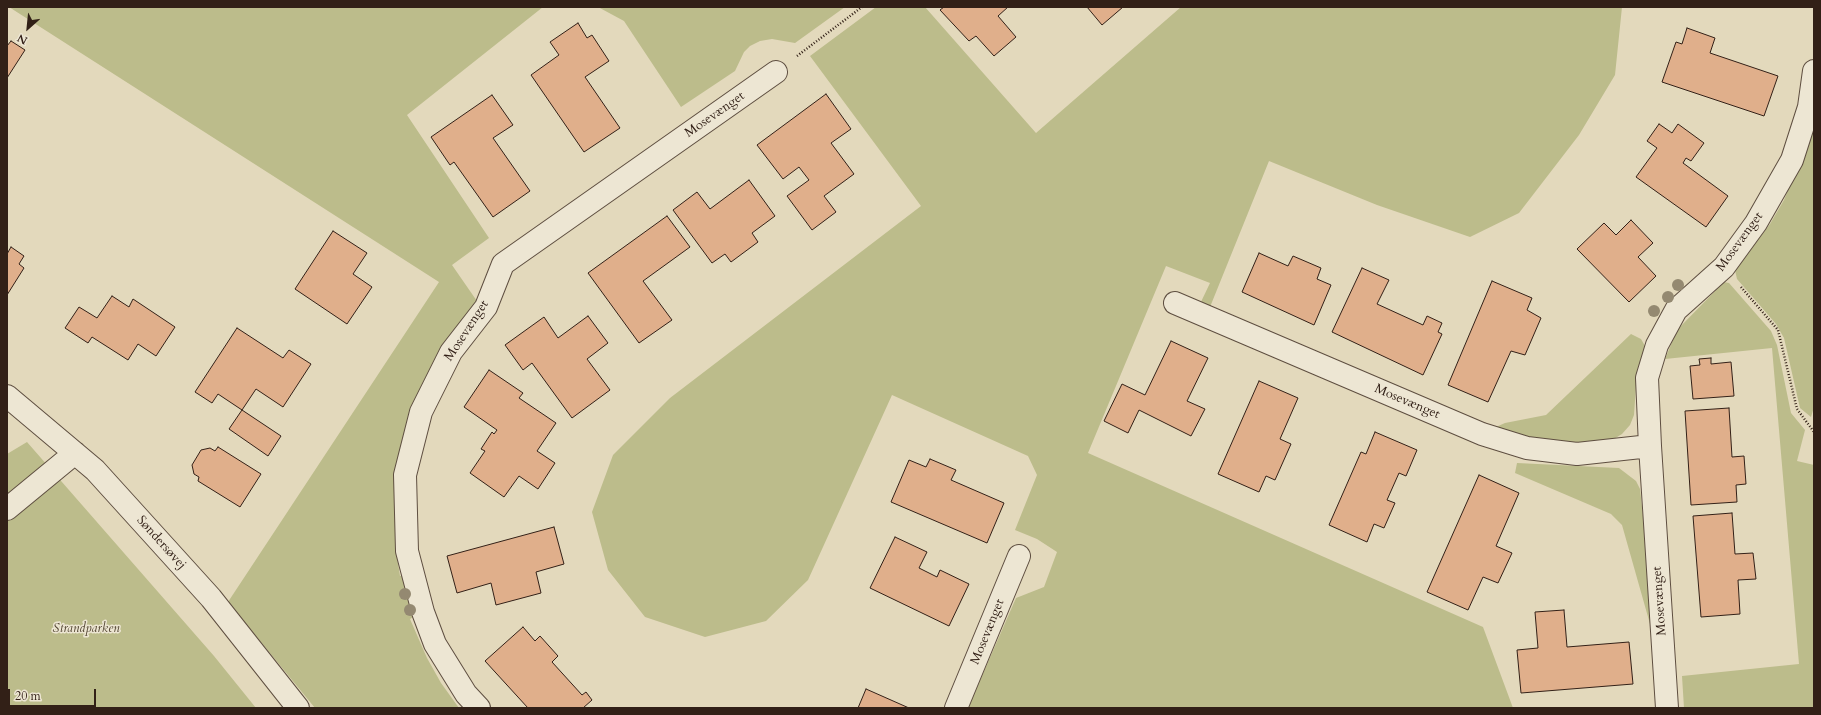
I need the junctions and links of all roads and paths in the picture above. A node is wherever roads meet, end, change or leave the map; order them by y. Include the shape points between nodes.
1 (862, 7) edge
2 (1814, 71) edge
3 (776, 72) joint
4 (1724, 267) junction
5 (1175, 303) dead end
6 (7, 396) edge
7 (1814, 432) edge
8 (1650, 446) junction
9 (75, 453) junction
10 (7, 509) edge
11 (1019, 556) dead end
12 (298, 708) edge
13 (479, 708) edge
14 (956, 708) edge
15 (1667, 708) edge

1 - 3 path
2 - 4 street, Mosevænget via 1808,107 1792,160 1756,223
3 - 13 street, Mosevænget via 503,264 486,307 451,352 421,412 405,475 407,551 423,612 435,644 466,694
4 - 7 path via 1778,330 1797,409
4 - 8 street, Mosevænget via 1676,310 1657,345 1647,378
5 - 8 street, Mosevænget via 1482,434 1527,448 1578,454
6 - 9 street, Søndersøvej
8 - 15 street, Mosevænget
9 - 10 street
9 - 12 street, Søndersøvej via 95,470 211,598
11 - 14 street, Mosevænget

